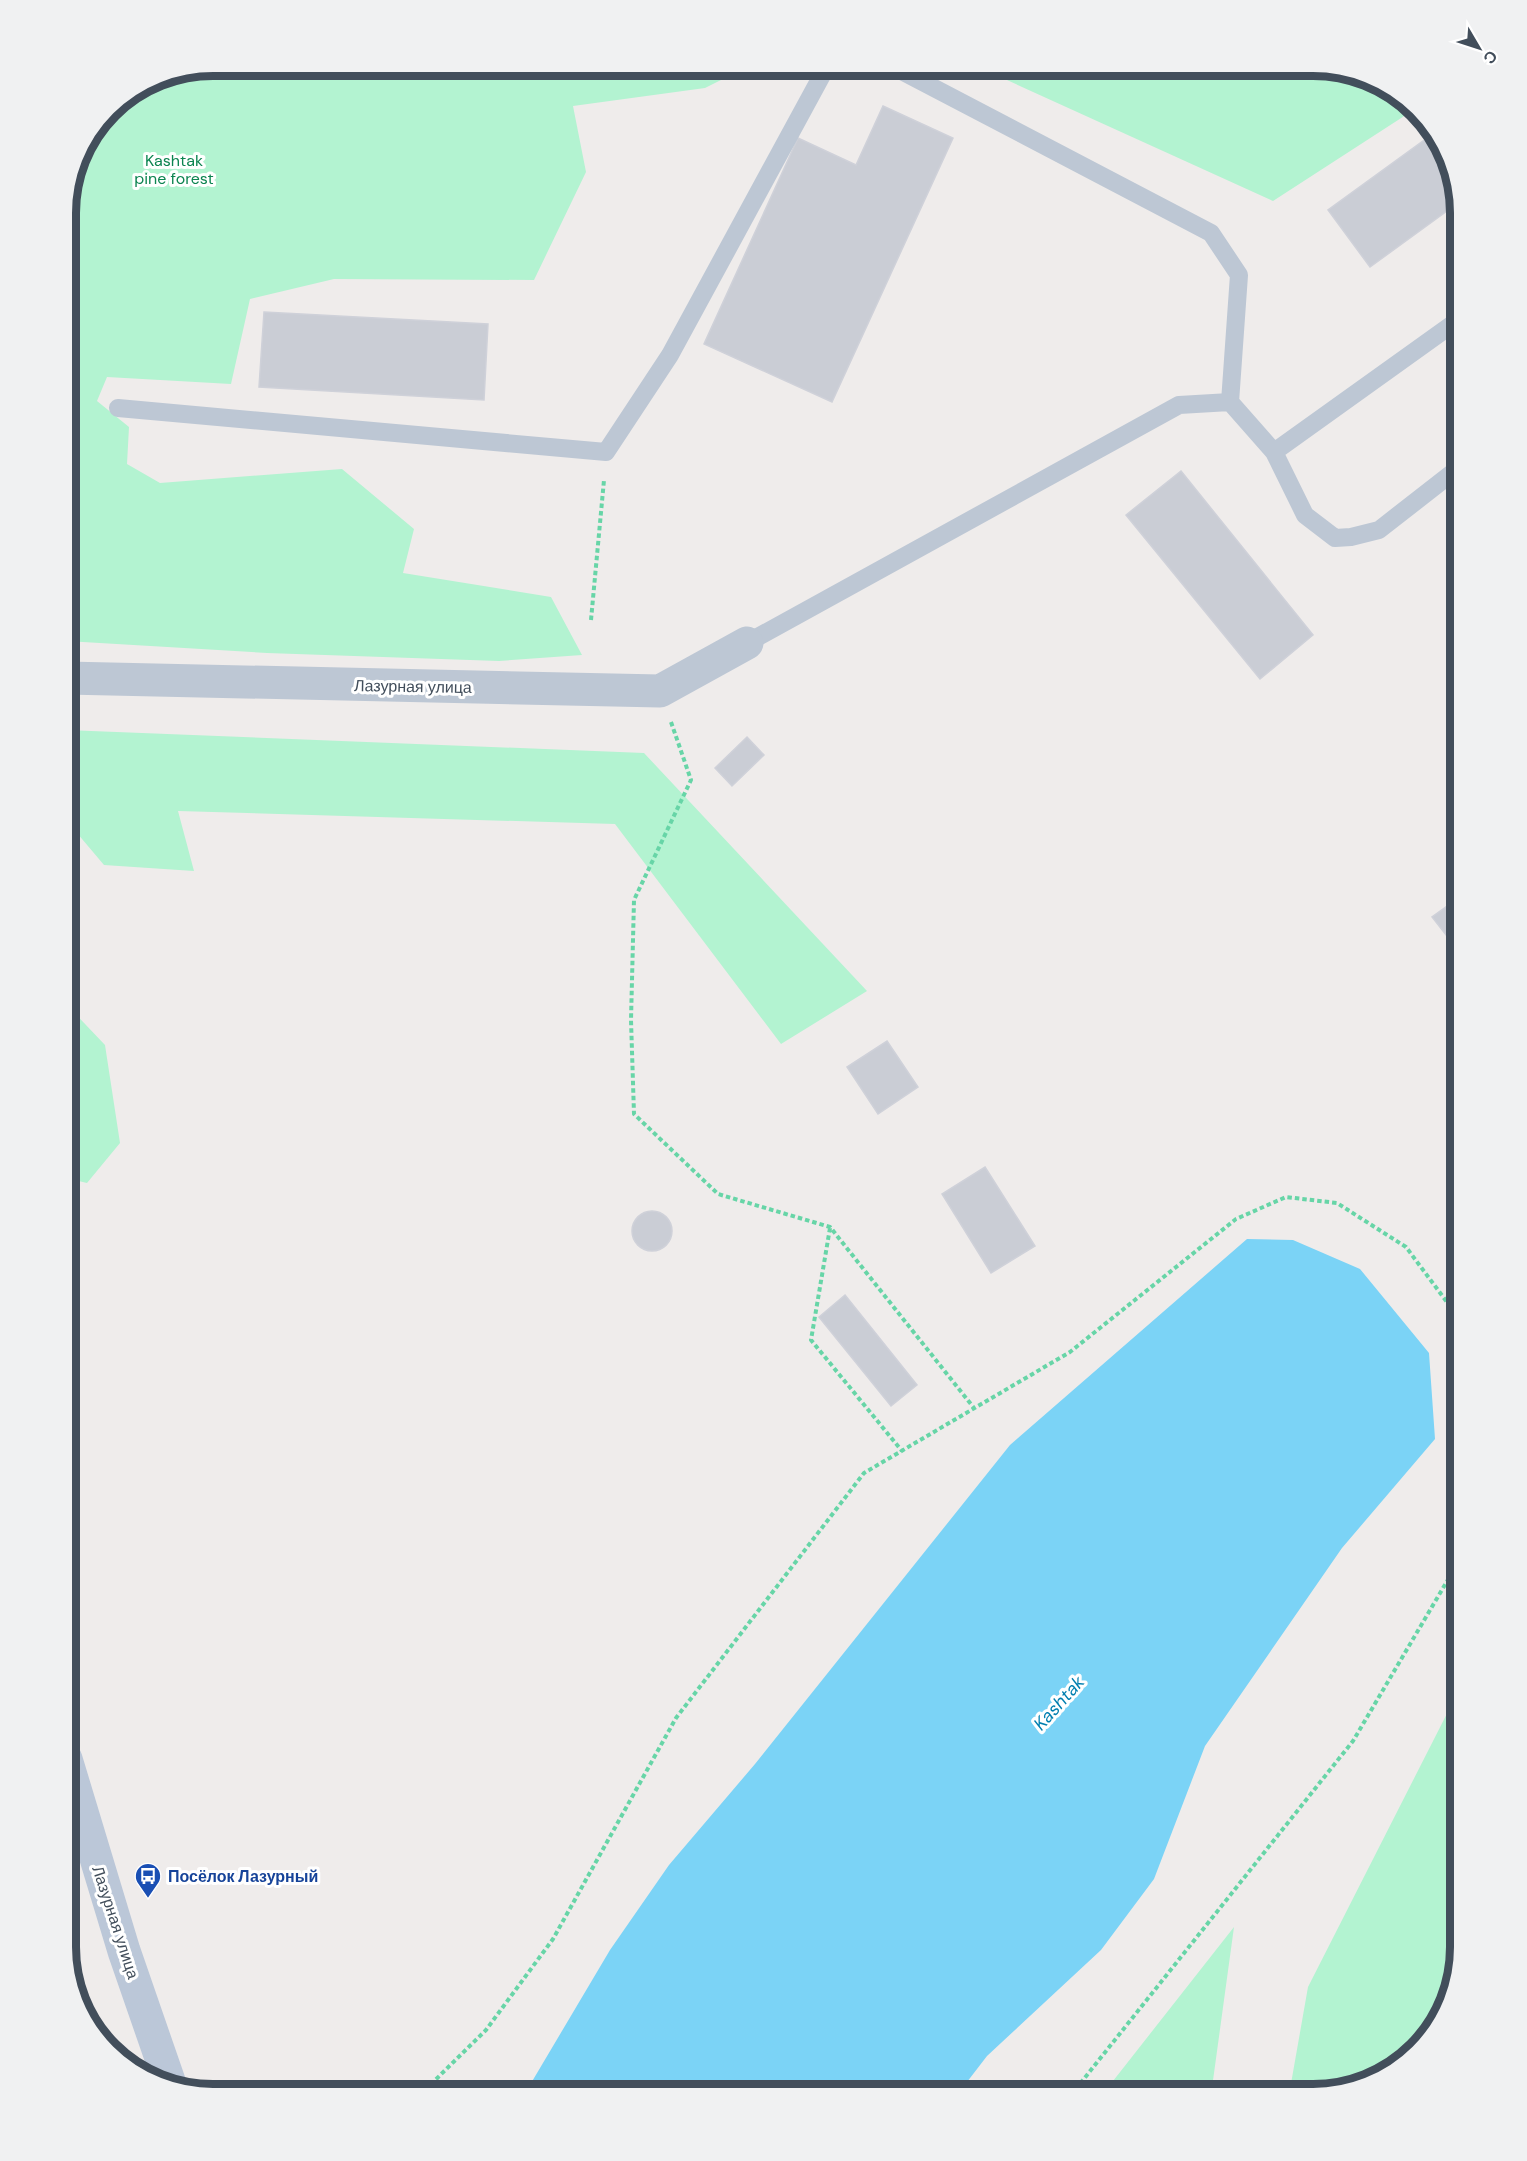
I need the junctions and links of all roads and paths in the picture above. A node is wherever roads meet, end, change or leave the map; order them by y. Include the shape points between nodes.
1 (821, 77) edge
2 (913, 77) edge
3 (1450, 326) edge
4 (1230, 402) junction
5 (118, 408) dead end
6 (606, 452) junction
7 (1274, 452) junction
8 (1450, 475) edge
9 (591, 620) dead end
10 (747, 643) joint
11 (77, 678) edge
12 (660, 691) junction
13 (830, 1227) junction
14 (1450, 1306) edge
15 (974, 1408) junction
16 (902, 1451) junction
17 (1450, 1576) edge
18 (77, 1795) edge
19 (167, 2076) edge
20 (431, 2084) edge
21 (1080, 2084) edge

1 - 6 lane via 670,355
2 - 4 lane via 1211,233 1239,275
3 - 7 lane
4 - 7 lane
4 - 10 lane via 1179,405
5 - 6 lane
6 - 9 path
7 - 8 lane via 1305,515 1335,538 1379,530
10 - 12 street
11 - 12 street, Лазурная улица
12 - 13 path via 691,780 634,900 634,1114 718,1194
13 - 15 path
13 - 16 path via 811,1340
14 - 15 path via 1406,1247 1337,1203 1286,1197 1236,1219 1070,1352
15 - 16 path
16 - 20 path via 864,1473 676,1718 553,1939 486,2030
17 - 21 path via 1353,1741
18 - 19 main road, Лазурная улица

